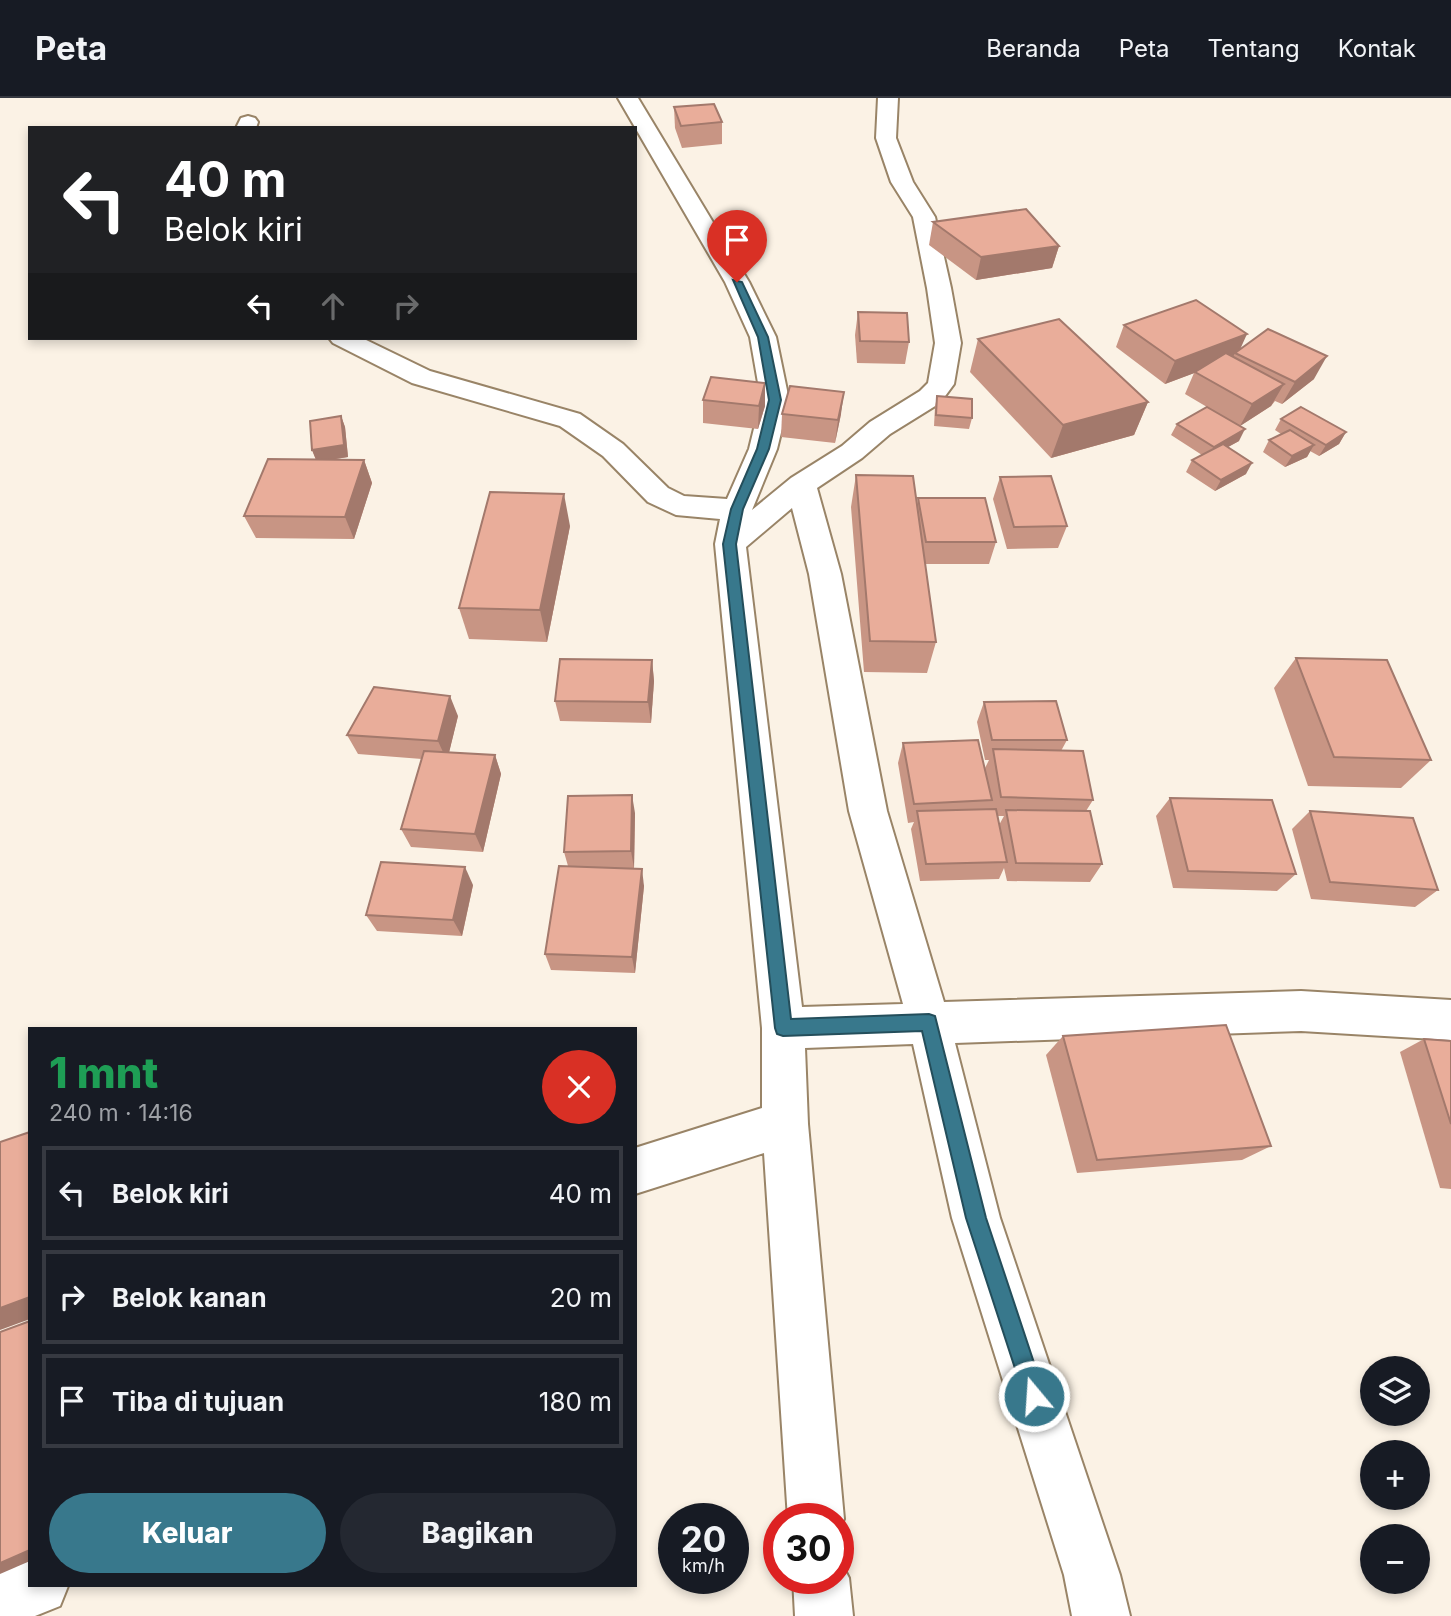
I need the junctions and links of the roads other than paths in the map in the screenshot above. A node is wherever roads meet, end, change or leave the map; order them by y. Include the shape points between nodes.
1 (628, 98) edge
2 (888, 98) edge
3 (346, 340) edge
4 (801, 485) junction
5 (733, 527) junction
6 (1451, 1020) edge
7 (929, 1022) junction
8 (783, 1028) junction
9 (785, 1124) junction
10 (637, 1170) edge
11 (815, 1503) edge
12 (37, 1587) edge
13 (822, 1594) edge
14 (0, 1598) edge
15 (824, 1616) edge
16 (1101, 1616) edge

1 - 5 street via 737,282 763,337 775,400 763,449
2 - 4 street via 886,138 902,182 924,217 939,288 948,343 941,384 930,397
3 - 5 street via 421,377 570,420 613,450 658,495
4 - 5 street
4 - 7 street via 825,574 869,811
5 - 8 street
6 - 7 street via 1301,1011
7 - 8 street
7 - 16 street via 976,1218 1092,1575
8 - 9 street
9 - 10 street
9 - 11 street
12 - 14 street
13 - 15 street

